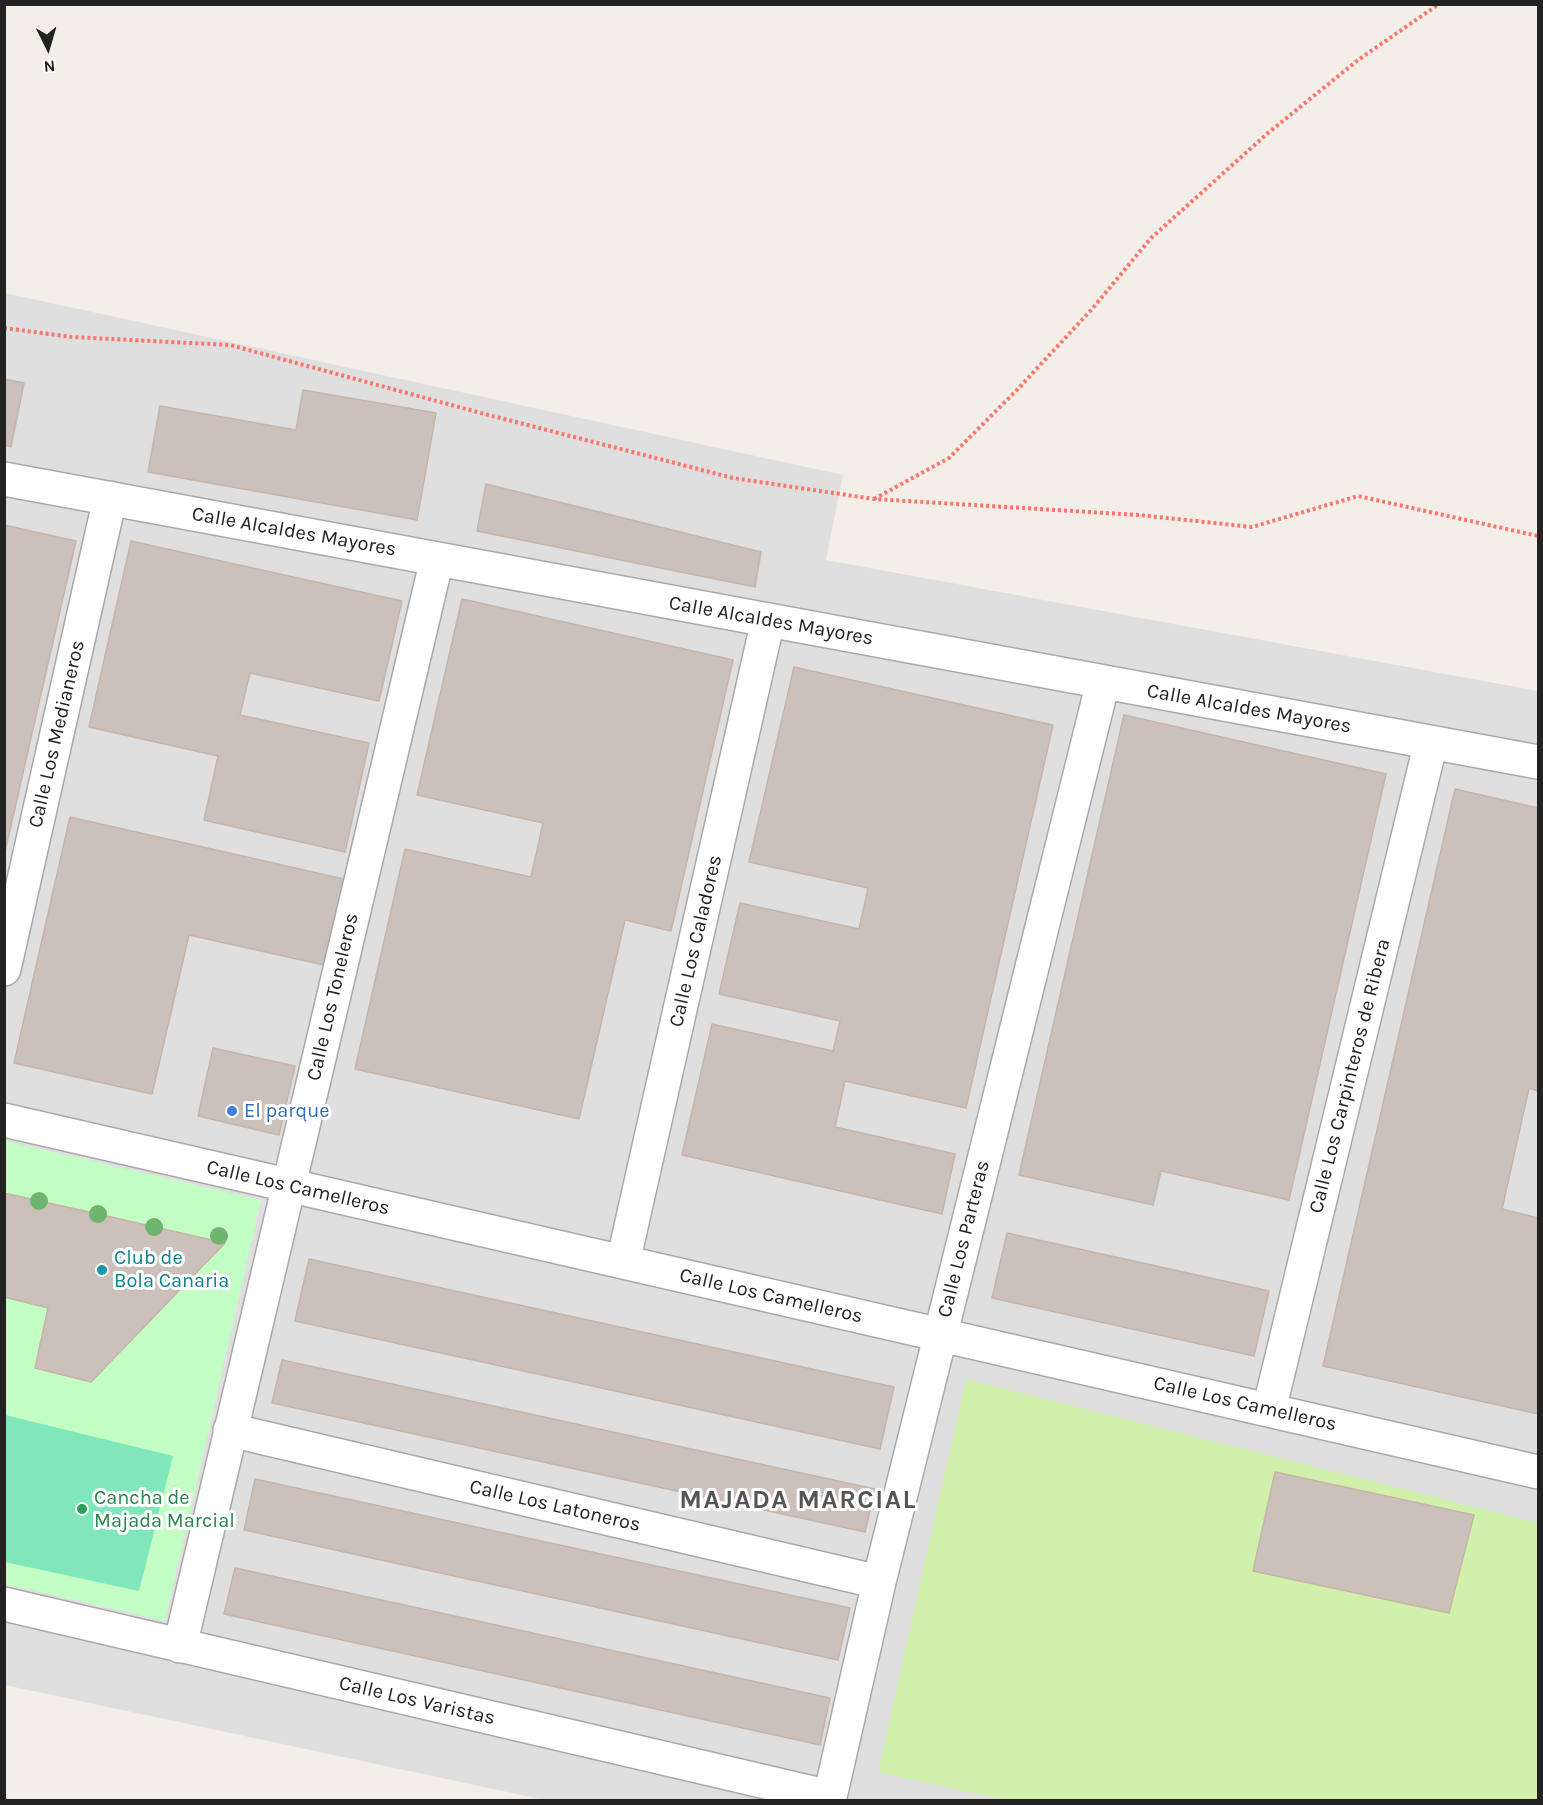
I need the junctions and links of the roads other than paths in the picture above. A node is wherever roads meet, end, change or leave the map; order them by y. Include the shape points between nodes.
1 (4, 479) edge
2 (110, 498) junction
3 (437, 559) junction
4 (768, 620) junction
5 (1103, 682) junction
6 (1431, 742) junction
7 (1539, 762) edge
8 (4, 969) edge
9 (4, 1120) edge
10 (288, 1185) junction
11 (623, 1262) junction
12 (940, 1335) junction
13 (1269, 1410) junction
14 (230, 1430) junction
15 (1539, 1472) edge
16 (879, 1582) junction
17 (4, 1604) edge
18 (180, 1646) junction
19 (830, 1797) joint

1 - 2 street, Calle Alcaldes Mayores
2 - 3 street, Calle Alcaldes Mayores
2 - 8 street, Calle Los Medianeros
3 - 4 street, Calle Alcaldes Mayores
3 - 10 street, Calle Los Toneleros
4 - 5 street, Calle Alcaldes Mayores
4 - 11 street, Calle Los Caladores
5 - 6 street, Calle Alcaldes Mayores
5 - 12 street, Calle Los Parteras
6 - 7 street, Calle Alcaldes Mayores
6 - 13 street, Calle Los Carpinteros de Ribera
9 - 10 street, Calle Los Camelleros
10 - 11 street, Calle Los Camelleros
10 - 14 street, Calle Los Toneleros
11 - 12 street, Calle Los Camelleros
12 - 13 street, Calle Los Camelleros
12 - 16 street, Calle Los Parteras
13 - 15 street, Calle Los Camelleros
14 - 16 street, Calle Los Latoneros
14 - 18 street, Calle Los Toneleros
16 - 19 street, Calle Los Parteras
17 - 18 street, Calle Los Varistas
18 - 19 street, Calle Los Varistas

